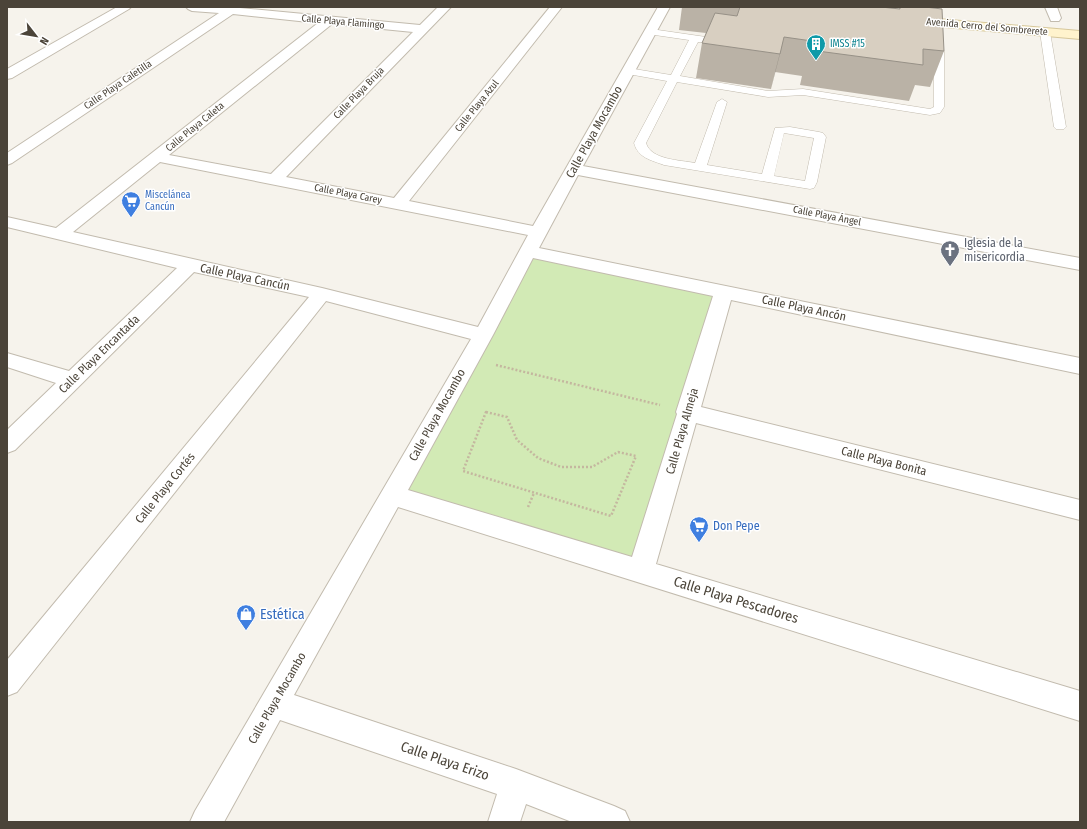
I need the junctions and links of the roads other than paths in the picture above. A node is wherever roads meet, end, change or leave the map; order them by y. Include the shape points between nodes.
1 (125, 7) edge
2 (192, 7) edge
3 (445, 7) edge
4 (556, 7) edge
5 (664, 7) edge
6 (230, 11) junction
7 (1053, 13) edge
8 (1039, 17) dead end
9 (329, 20) junction
10 (899, 20) edge
11 (1067, 20) dead end
12 (422, 29) junction
13 (651, 32) junction
14 (1045, 32) junction
15 (1080, 35) edge
16 (695, 38) junction
17 (715, 41) edge
18 (939, 50) edge
19 (628, 71) junction
20 (7, 75) edge
21 (675, 78) junction
22 (722, 102) dead end
23 (1060, 127) dead end
24 (158, 157) junction
25 (7, 160) edge
26 (700, 167) junction
27 (574, 169) junction
28 (767, 179) junction
29 (274, 180) junction
30 (398, 204) junction
31 (7, 222) edge
32 (538, 232) junction
33 (60, 234) junction
34 (528, 251) junction
35 (1080, 264) edge
36 (190, 265) junction
37 (724, 292) junction
38 (322, 294) junction
39 (483, 334) junction
40 (7, 360) edge
41 (1080, 366) edge
42 (73, 380) junction
43 (688, 412) junction
44 (7, 444) edge
45 (392, 495) junction
46 (1080, 510) edge
47 (641, 571) junction
48 (7, 682) edge
49 (275, 703) junction
50 (1080, 706) edge
51 (516, 785) junction
52 (206, 822) edge
53 (504, 822) edge
54 (614, 822) edge

1 - 20 street
2 - 6 street, Calle Playa Flamingo
3 - 12 street, Calle Playa Bruja
4 - 30 street, Calle Playa Azul
5 - 13 street, Calle Playa Mocambo
6 - 9 street, Calle Playa Flamingo
6 - 25 street, Calle Playa Caletilla
7 - 8 main road, Avenida Cerro del Sombrerete
7 - 11 main road, Avenida Cerro del Sombrerete
9 - 12 street, Calle Playa Flamingo
9 - 24 street, Calle Playa Caleta
10 - 14 main road, Avenida Cerro del Sombrerete
12 - 29 street, Calle Playa Bruja
13 - 16 lane
13 - 19 street, Calle Playa Mocambo
14 - 15 main road, Avenida Cerro del Sombrerete
14 - 23 lane
16 - 17 lane
16 - 21 lane
18 - 21 lane via 939,107 936,111 930,112 803,92 768,94
19 - 21 lane
19 - 27 street, Calle Playa Mocambo
21 - 26 lane via 640,143 641,149 647,155 668,162
22 - 26 lane
24 - 29 street, Calle Playa Carey
24 - 33 street, Calle Playa Caleta
26 - 28 lane
27 - 32 street, Calle Playa Mocambo
27 - 35 street, Calle Playa Ángel
28 - 28 lane via 810,185 819,135 779,130
29 - 30 street, Calle Playa Carey
30 - 32 street, Calle Playa Carey
31 - 33 street, Calle Playa Cancún
32 - 34 street, Calle Playa Mocambo
33 - 36 street, Calle Playa Cancún
34 - 37 street, Calle Playa Ancón
34 - 39 street, Calle Playa Mocambo
36 - 38 street, Calle Playa Cancún
36 - 42 street, Calle Playa Encantada
37 - 41 street, Calle Playa Ancón
37 - 43 street, Calle Playa Almeja
38 - 39 street, Calle Playa Cancún
38 - 48 street, Calle Playa Cortés
39 - 45 street, Calle Playa Mocambo
40 - 42 street
42 - 44 street, Calle Playa Encantada
43 - 46 street, Calle Playa Bonita
43 - 47 street, Calle Playa Almeja
45 - 47 street, Calle Playa Pescadores
45 - 49 street, Calle Playa Mocambo
47 - 50 street, Calle Playa Pescadores
49 - 51 street, Calle Playa Erizo
49 - 52 street, Calle Playa Mocambo
51 - 53 street
51 - 54 street, Calle Playa Erizo

